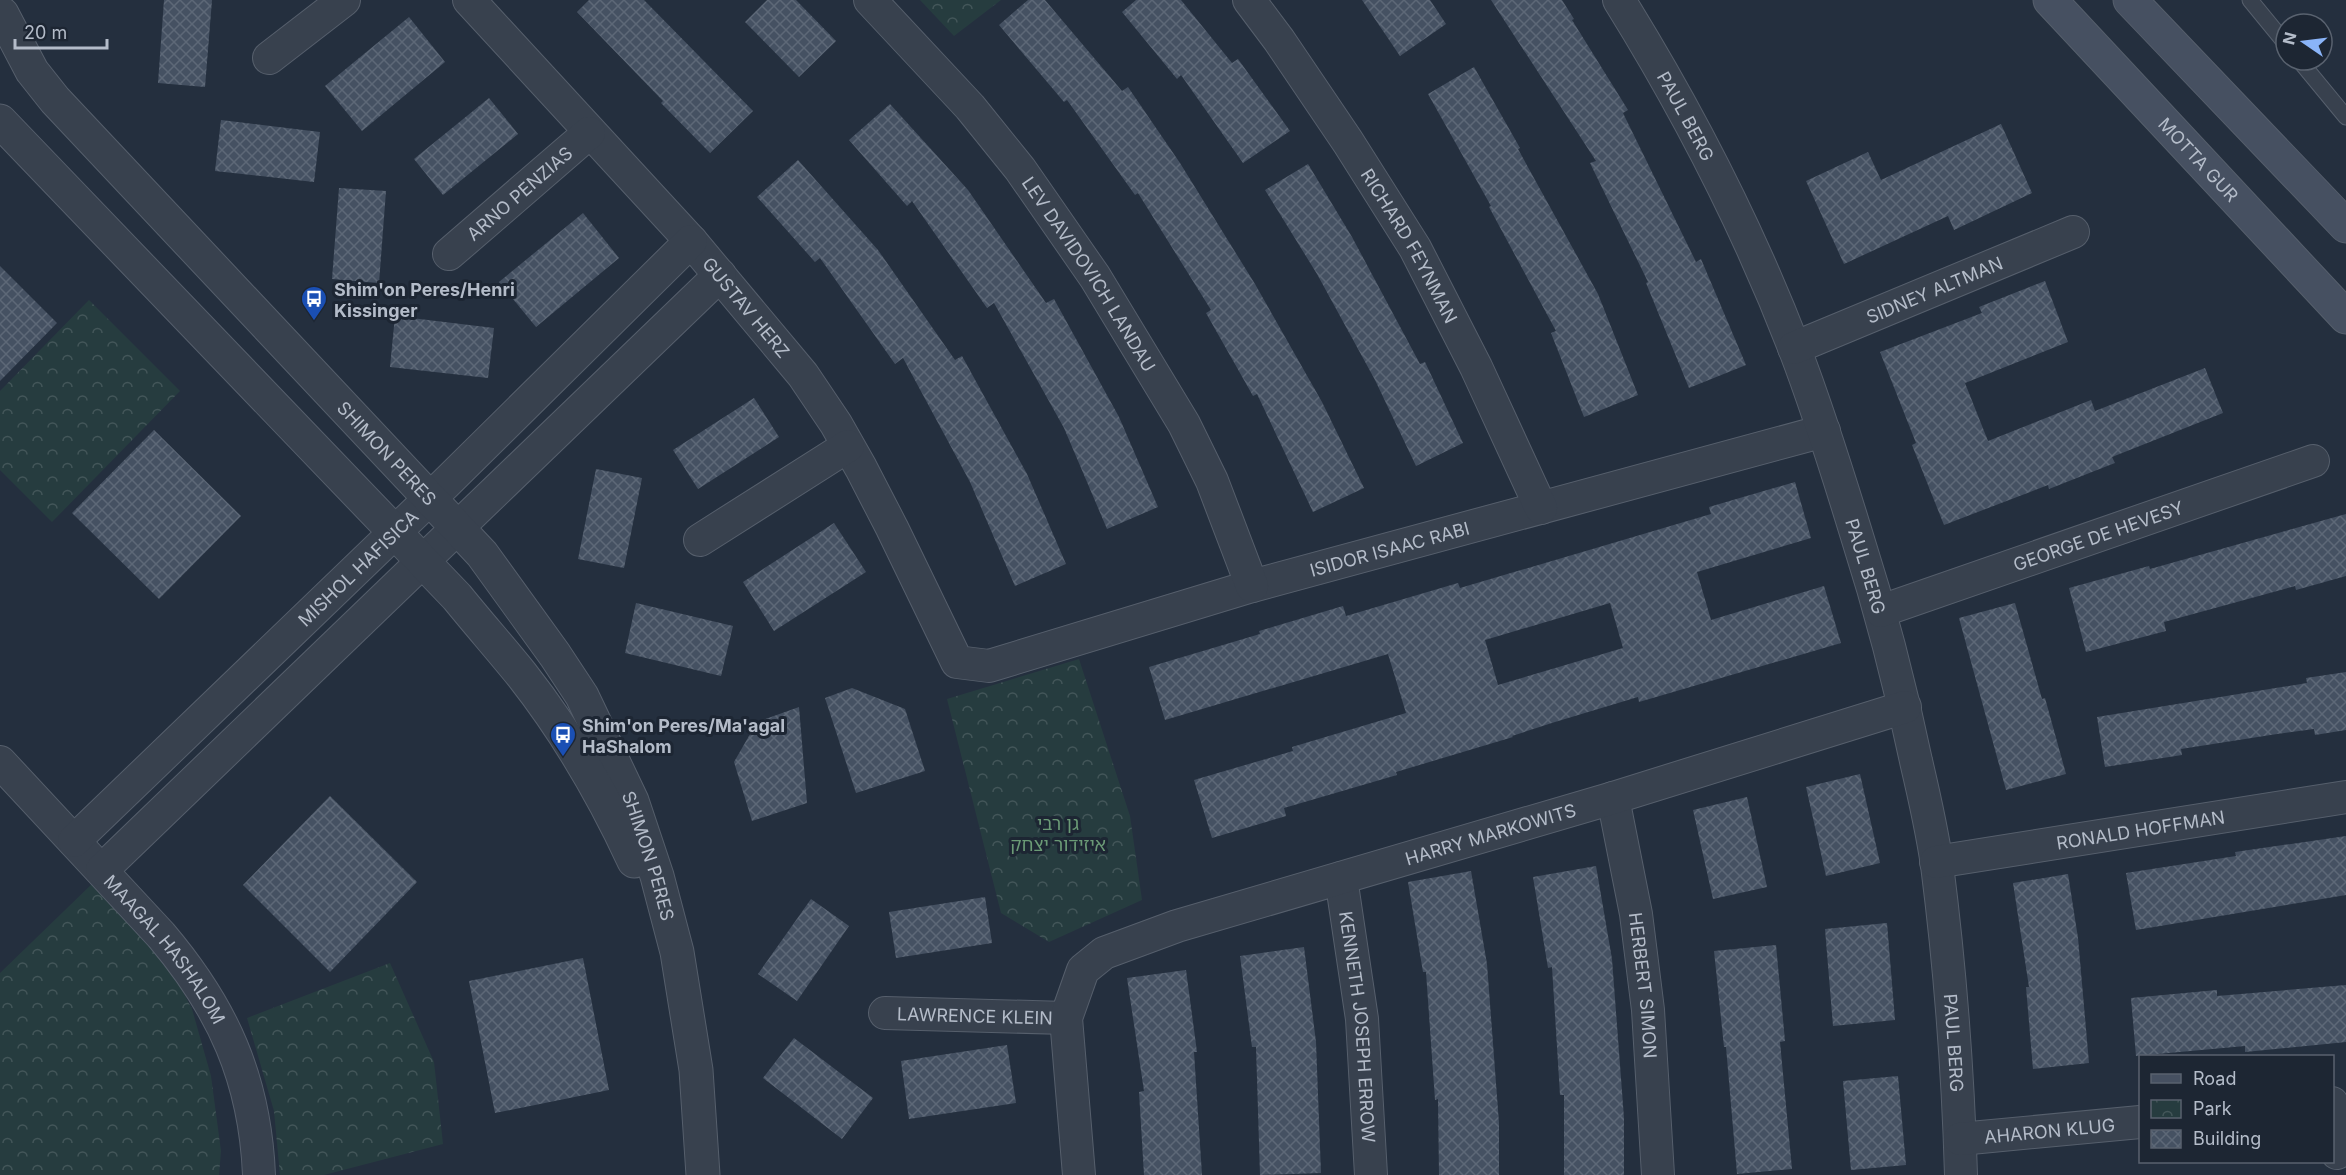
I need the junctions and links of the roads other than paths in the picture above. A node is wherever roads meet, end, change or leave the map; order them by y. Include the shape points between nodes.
1 (344, 0) edge
2 (469, 0) edge
3 (870, 0) edge
4 (1249, 0) edge
5 (1619, 0) edge
6 (2050, 0) edge
7 (2130, 0) edge
8 (2250, 0) edge
9 (1, 11) edge
10 (2274, 29) edge
11 (269, 58) dead end
12 (2310, 72) edge
13 (2346, 117) edge
14 (0, 121) edge
15 (589, 133) junction
16 (2346, 226) edge
17 (2073, 232) dead end
18 (691, 241) junction
19 (449, 254) dead end
20 (720, 275) junction
21 (2346, 317) edge
22 (1794, 348) junction
23 (1824, 431) junction
24 (848, 446) junction
25 (2313, 460) dead end
26 (430, 499) junction
27 (1541, 508) junction
28 (457, 528) junction
29 (396, 532) junction
30 (700, 540) dead end
31 (423, 561) junction
32 (1252, 586) junction
33 (1881, 610) junction
34 (957, 662) joint
35 (1905, 707) junction
36 (0, 762) edge
37 (2346, 797) edge
38 (1613, 798) junction
39 (74, 841) junction
40 (1936, 862) junction
41 (102, 870) junction
42 (1341, 878) junction
43 (677, 952) junction
44 (885, 1013) dead end
45 (1066, 1018) junction
46 (2337, 1102) edge
47 (2139, 1122) edge
48 (1960, 1139) junction
49 (2337, 1153) dead end
50 (259, 1175) edge
51 (703, 1175) edge
52 (1079, 1175) edge
53 (1371, 1175) edge
54 (1658, 1175) edge
55 (1961, 1175) edge

1 - 11 street
2 - 15 street, GUSTAV HERZ
3 - 32 street, LEV DAVIDOVICH LANDAU via 970,107 1020,169 1095,278 1184,424 1212,481
4 - 27 street, RICHARD FEYNMAN via 1415,248
5 - 22 street, PAUL BERG via 1702,142
6 - 21 main road, MOTTA GUR
7 - 16 main road
8 - 10 lane
9 - 26 street, SHIMON PERES via 32,71 55,100
12 - 13 lane
14 - 29 street, SHIMON PERES
15 - 18 street, GUSTAV HERZ
15 - 19 street, ARNO PENZIAS
17 - 22 street, SIDNEY ALTMAN
18 - 20 street, GUSTAV HERZ
18 - 26 street, MISHOL HAFISICA
20 - 24 street, GUSTAV HERZ via 802,375
20 - 28 street
22 - 23 street, PAUL BERG
23 - 27 street, ISIDOR ISAAC RABI
23 - 33 street, PAUL BERG
24 - 30 street
24 - 34 street, GUSTAV HERZ
25 - 33 street, GEORGE DE HEVESY
26 - 28 street, SHIMON PERES
26 - 29 street, MISHOL HAFISICA
27 - 32 street, ISIDOR ISAAC RABI
28 - 31 street
28 - 43 street, SHIMON PERES via 482,554 582,696 632,801
29 - 31 street, SHIMON PERES
29 - 39 street, MISHOL HAFISICA
31 - 41 street
31 - 43 street, SHIMON PERES via 523,676 568,741 623,838
32 - 34 street, ISIDOR ISAAC RABI via 989,666
33 - 35 street, PAUL BERG
35 - 38 street, HARRY MARKOWITS
35 - 40 street, PAUL BERG
36 - 39 street, MAAGAL HASHALOM
37 - 40 street, RONALD HOFFMAN
38 - 42 street, HARRY MARKOWITS
38 - 54 street, HERBERT SIMON via 1636,914 1648,1010
39 - 41 street, MAAGAL HASHALOM
40 - 48 street, PAUL BERG
41 - 50 street, MAAGAL HASHALOM via 179,956 210,1002 242,1071 257,1138
42 - 45 street, HARRY MARKOWITS via 1177,926 1104,953 1083,970
42 - 53 street, KENNETH JOSEPH ERROW via 1362,1019
43 - 51 street, SHIMON PERES via 696,1070
44 - 45 street, LAWRENCE KLEIN
45 - 52 street
46 - 49 street
47 - 48 street, AHARON KLUG
48 - 55 street, PAUL BERG

